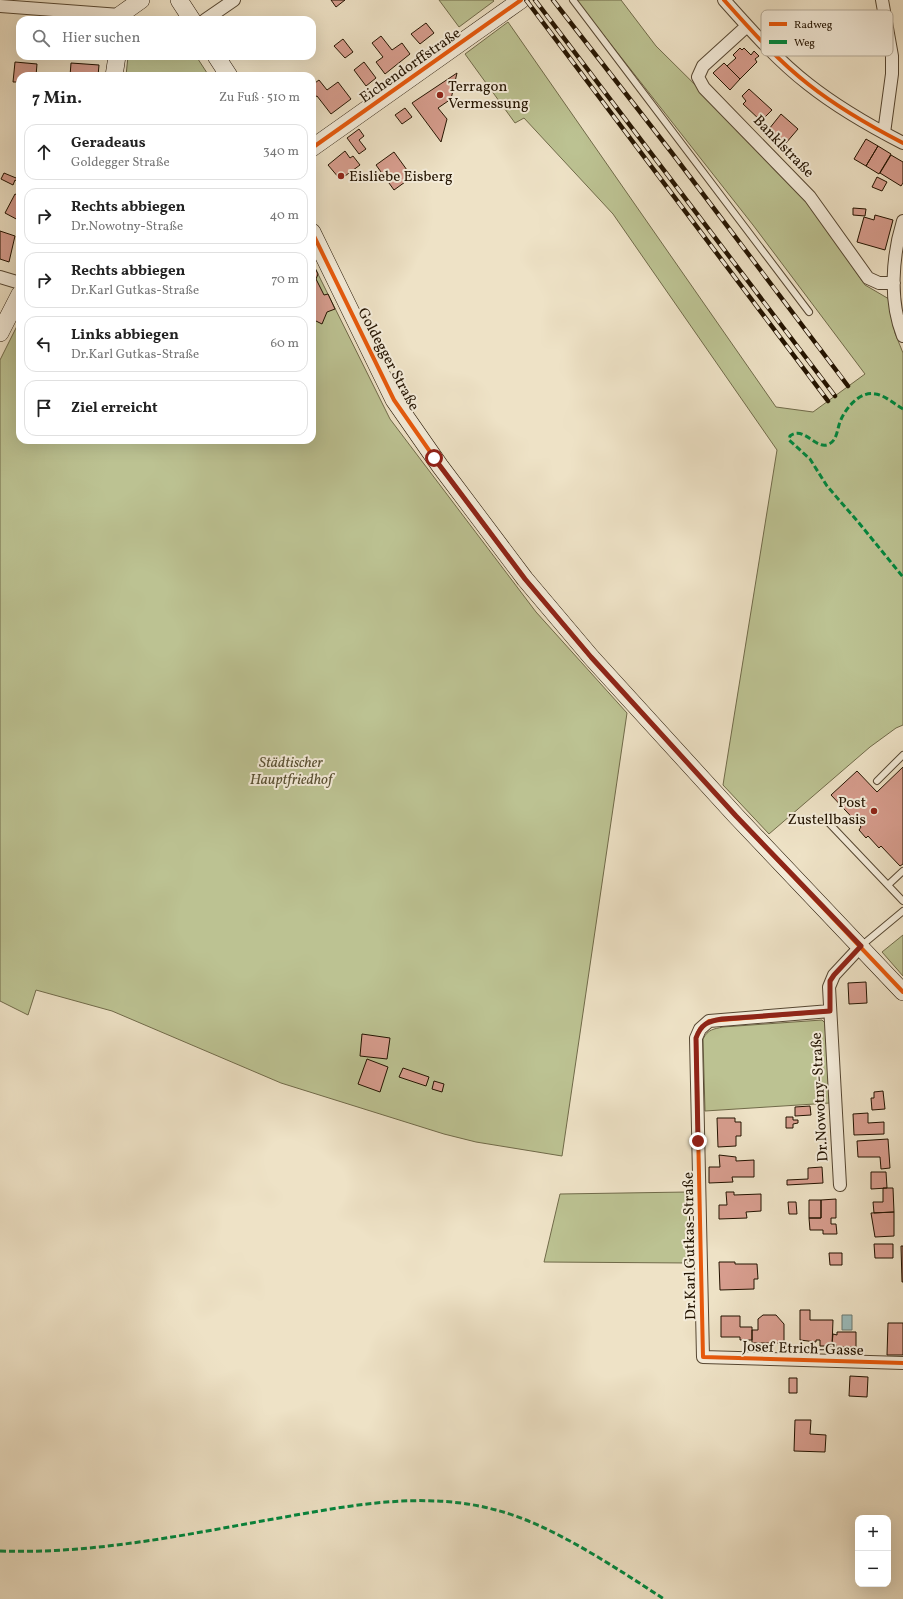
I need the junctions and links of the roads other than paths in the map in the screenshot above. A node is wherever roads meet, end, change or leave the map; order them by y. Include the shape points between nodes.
1 (141, 0) edge
2 (179, 0) edge
3 (234, 0) edge
4 (521, 0) edge
5 (573, 0) edge
6 (724, 0) edge
7 (882, 0) edge
8 (0, 6) edge
9 (884, 10) edge
10 (120, 12) edge
11 (189, 16) edge
12 (210, 16) edge
13 (747, 26) junction
14 (761, 40) edge
15 (778, 56) edge
16 (892, 56) edge
17 (116, 60) edge
18 (219, 60) edge
19 (115, 72) edge
20 (226, 72) edge
21 (884, 133) junction
22 (903, 143) edge
23 (316, 145) edge
24 (903, 221) edge
25 (316, 240) edge
26 (0, 277) edge
27 (16, 282) edge
28 (894, 283) junction
29 (16, 302) edge
30 (809, 312) dead end
31 (0, 333) edge
32 (903, 336) edge
33 (903, 755) edge
34 (877, 781) dead end
35 (826, 820) dead end
36 (903, 871) edge
37 (888, 885) junction
38 (903, 901) edge
39 (903, 911) edge
40 (861, 946) junction
41 (903, 992) edge
42 (830, 1011) junction
43 (840, 1186) dead end
44 (703, 1358) joint
45 (903, 1363) edge

1 - 10 street
2 - 11 street
3 - 12 street
4 - 23 street, Eichendorffstraße
5 - 30 lane
6 - 13 street
7 - 9 street
8 - 10 street
13 - 14 street
13 - 28 street, Banklstraße via 703,66 698,77 704,88 810,197 868,278
15 - 21 street via 807,84
16 - 21 street
17 - 19 street
18 - 20 street
21 - 22 street
24 - 28 street via 896,250
25 - 40 street, Goldegger Straße via 394,400 520,573 591,657
26 - 27 street
28 - 32 street via 896,308
29 - 31 street
33 - 34 lane
35 - 37 lane
36 - 37 lane
37 - 38 lane
39 - 40 lane
40 - 41 street, Goldegger Straße
40 - 42 street, Dr.Nowotny-Straße via 830,981
42 - 43 street, Dr.Nowotny-Straße
42 - 44 street, Dr.Karl Gutkas-Straße via 722,1019 704,1024 698,1033 696,1046
44 - 45 street, Josef Etrich-Gasse

